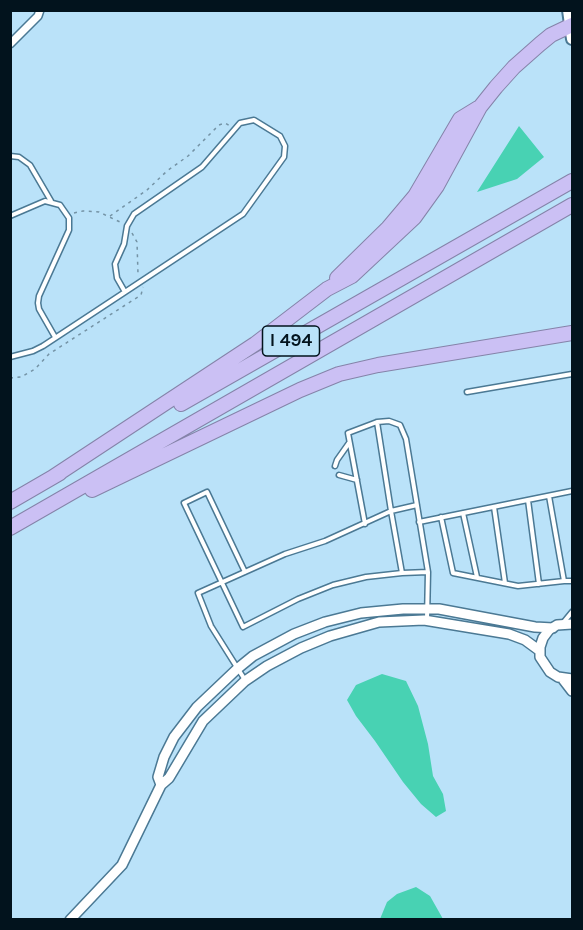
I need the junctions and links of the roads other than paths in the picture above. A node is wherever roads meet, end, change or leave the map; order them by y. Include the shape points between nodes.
1 (40, 10) edge
2 (568, 10) edge
3 (572, 30) edge
4 (10, 44) edge
5 (10, 156) edge
6 (573, 181) edge
7 (51, 201) junction
8 (573, 205) edge
9 (11, 216) edge
10 (125, 292) junction
11 (573, 333) edge
12 (55, 338) junction
13 (10, 357) edge
14 (573, 374) edge
15 (467, 392) dead end
16 (377, 422) junction
17 (349, 443) junction
18 (335, 466) dead end
19 (339, 475) dead end
20 (53, 477) junction
21 (357, 480) junction
22 (573, 491) edge
23 (549, 496) junction
24 (528, 500) junction
25 (58, 501) junction
26 (10, 502) edge
27 (417, 506) junction
28 (494, 507) junction
29 (391, 511) junction
30 (464, 513) junction
31 (441, 517) junction
32 (419, 522) junction
33 (365, 524) junction
34 (10, 528) edge
35 (245, 572) junction
36 (428, 572) junction
37 (402, 573) junction
38 (477, 578) junction
39 (564, 581) junction
40 (573, 581) edge
41 (222, 582) junction
42 (506, 583) junction
43 (539, 584) junction
44 (428, 609) junction
45 (573, 612) edge
46 (427, 620) junction
47 (568, 624) edge
48 (553, 628) junction
49 (540, 651) junction
50 (237, 669) junction
51 (561, 678) junction
52 (573, 679) edge
53 (245, 681) junction
54 (573, 691) edge
55 (161, 785) junction
56 (70, 920) edge

1 - 4 street
2 - 3 main road
3 - 20 highway via 551,35 514,67 480,107 437,186 414,218 352,276 327,289 255,344
5 - 7 lane via 30,165
6 - 20 highway, I 494
7 - 9 lane
7 - 12 lane via 67,215 69,230 38,303
8 - 25 highway, I 494
10 - 10 lane via 243,214 284,157 283,140 259,122 244,121 202,167 139,210 127,225 115,264
10 - 12 lane
11 - 25 highway via 339,374 98,488
12 - 13 lane via 33,351
14 - 15 lane
16 - 17 lane via 348,433
16 - 27 lane via 400,425
16 - 29 lane
17 - 18 lane
17 - 21 lane
19 - 21 lane
20 - 26 highway, I 494
21 - 33 lane
22 - 23 lane
23 - 24 lane
23 - 39 lane
24 - 28 lane
24 - 43 lane
25 - 34 highway, I 494
27 - 29 lane
27 - 32 lane
28 - 30 lane
28 - 42 lane
29 - 33 lane
29 - 37 lane
30 - 31 lane
30 - 38 lane
31 - 32 lane
31 - 38 lane via 453,573
32 - 36 lane
33 - 35 lane
35 - 41 lane
35 - 41 lane via 207,492 184,503
36 - 37 lane
36 - 44 lane
37 - 41 lane via 333,585 243,627
38 - 42 lane
39 - 40 lane
39 - 43 lane
41 - 50 lane via 198,593
42 - 43 lane
44 - 46 lane
44 - 48 street
44 - 50 street via 361,613 326,622 294,634
45 - 47 lane
46 - 49 street via 509,634
46 - 53 street via 379,622 330,636 293,652
47 - 48 street
48 - 49 street via 543,638
49 - 51 street via 543,664
50 - 53 lane
50 - 55 street via 197,707 174,738 158,777
51 - 52 street
51 - 54 street
53 - 55 street via 203,721 170,778
55 - 56 street via 122,865

